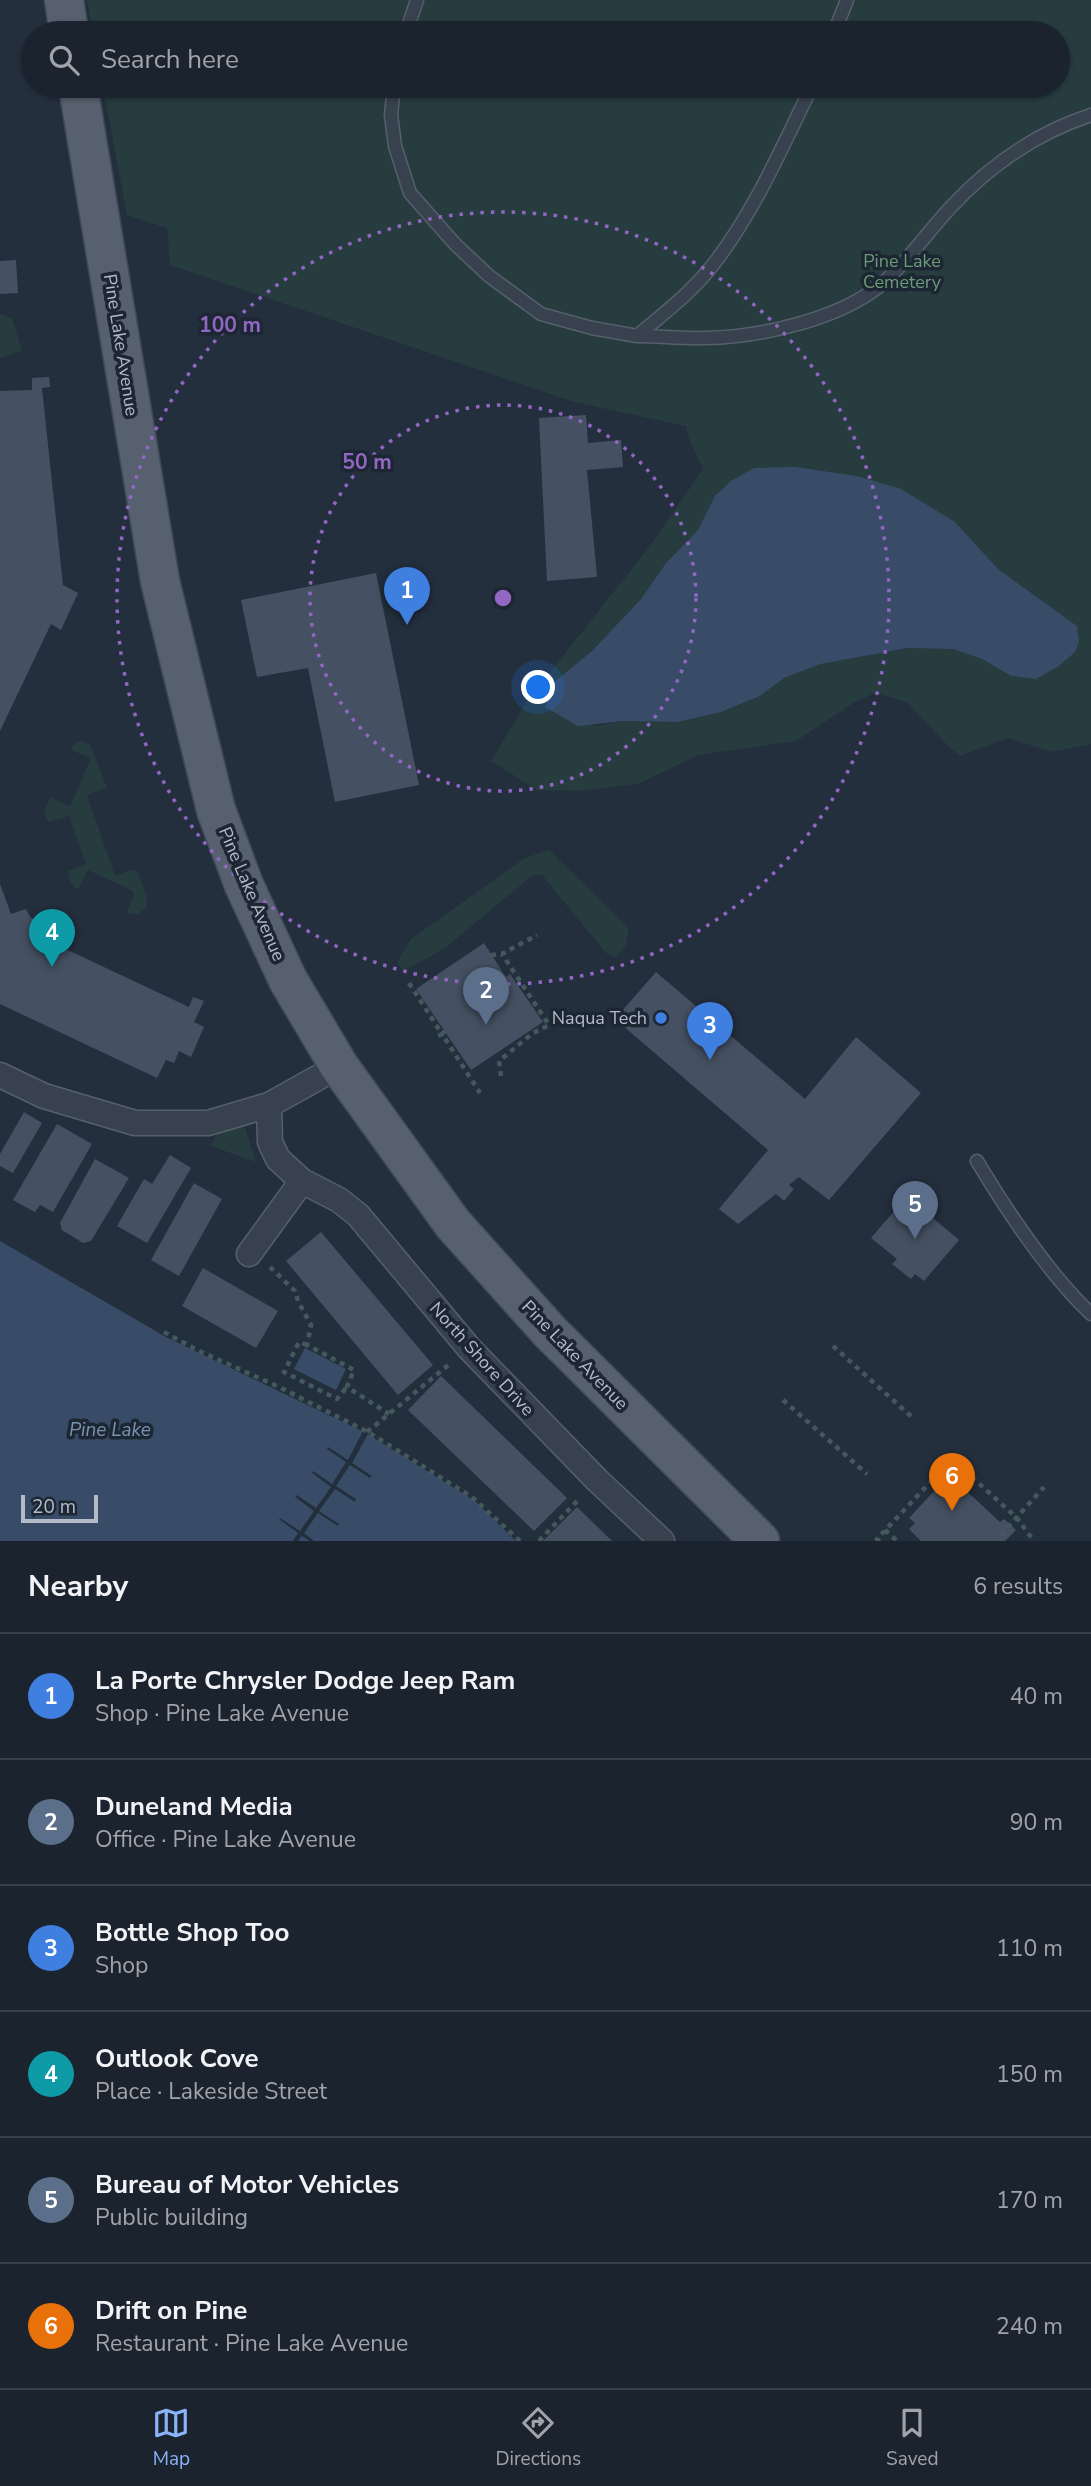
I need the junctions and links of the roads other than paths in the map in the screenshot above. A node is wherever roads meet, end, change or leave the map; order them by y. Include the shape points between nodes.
1 (64, 0) edge
2 (417, 0) edge
3 (848, 0) edge
4 (67, 21) edge
5 (410, 21) edge
6 (839, 21) edge
7 (80, 98) edge
8 (393, 98) edge
9 (806, 98) edge
10 (1091, 116) edge
11 (636, 335) junction
12 (339, 1066) junction
13 (0, 1075) edge
14 (270, 1105) junction
15 (977, 1161) dead end
16 (302, 1181) junction
17 (250, 1252) road end
18 (1091, 1314) edge
19 (663, 1541) edge
20 (760, 1541) edge

1 - 4 main road
2 - 5 lane
3 - 6 lane
7 - 12 main road, Pine Lake Avenue via 160,580 216,810 288,980
8 - 11 lane via 395,146 410,193 455,244 541,314
9 - 11 lane via 739,228 712,267
10 - 11 lane via 1063,124 987,172 877,287 837,310 759,333 706,338
12 - 14 street
12 - 20 main road, Pine Lake Avenue via 453,1224 550,1332
13 - 14 street via 44,1096 135,1123 208,1123
14 - 16 street, North Shore Drive via 270,1142 278,1159
15 - 18 lane via 1003,1204
16 - 17 street
16 - 19 street, North Shore Drive via 358,1215 468,1348

